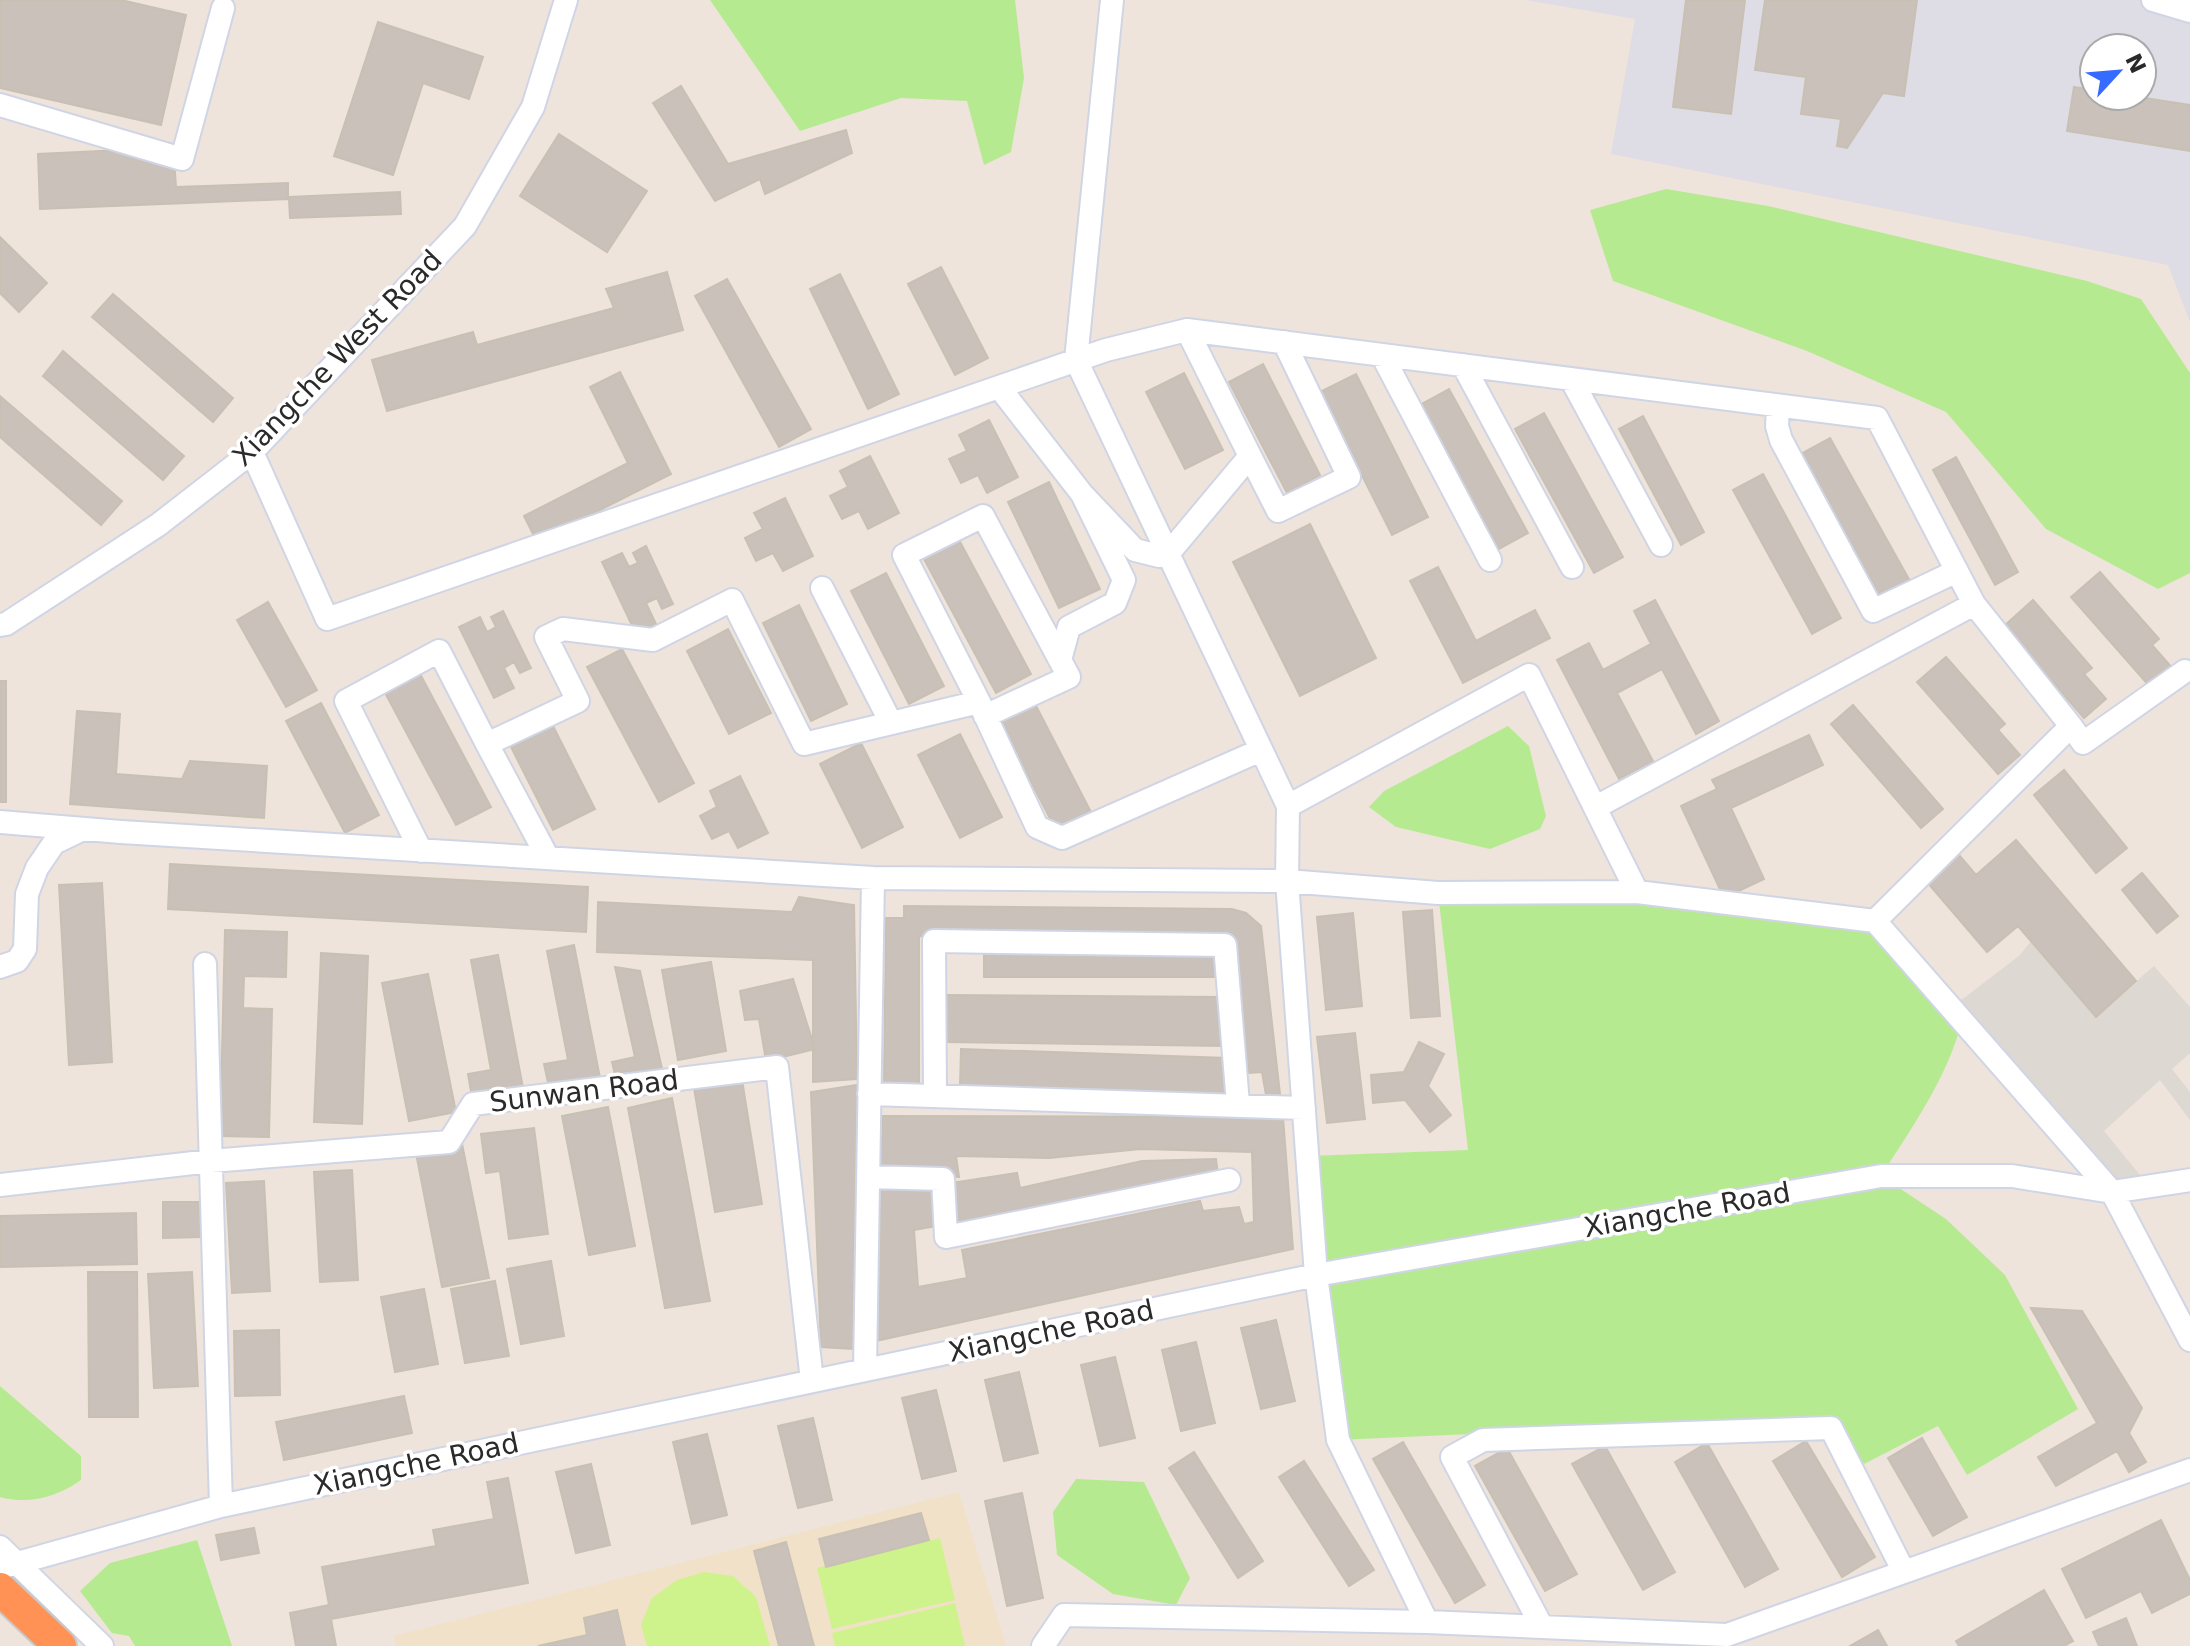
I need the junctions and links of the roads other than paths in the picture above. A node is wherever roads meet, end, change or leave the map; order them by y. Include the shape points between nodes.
1 (566, 0) edge
2 (1112, 0) edge
3 (2153, 0) edge
4 (223, 8) dead end
5 (2190, 11) edge
6 (0, 105) edge
7 (1187, 330) junction
8 (1284, 342) junction
9 (1382, 355) junction
10 (1076, 360) junction
11 (1463, 365) junction
12 (1571, 379) junction
13 (999, 387) junction
14 (1778, 406) junction
15 (252, 452) junction
16 (1250, 456) junction
17 (1082, 494) junction
18 (1661, 545) dead end
19 (1168, 554) junction
20 (1490, 560) dead end
21 (1572, 567) dead end
22 (1957, 571) junction
23 (822, 588) dead end
24 (1974, 604) junction
25 (0, 625) edge
26 (1060, 660) junction
27 (2185, 671) dead end
28 (982, 709) junction
29 (891, 723) junction
30 (2071, 726) junction
31 (487, 744) junction
32 (1261, 750) junction
33 (1288, 806) junction
34 (1596, 807) junction
35 (0, 822) edge
36 (83, 829) junction
37 (421, 851) junction
38 (548, 858) junction
39 (873, 878) junction
40 (1287, 881) junction
41 (1637, 892) junction
42 (1875, 921) junction
43 (205, 964) dead end
44 (0, 967) edge
45 (869, 1094) junction
46 (935, 1094) junction
47 (1238, 1104) junction
48 (1304, 1108) junction
49 (211, 1161) junction
50 (868, 1177) junction
51 (1229, 1180) dead end
52 (2190, 1180) edge
53 (0, 1185) edge
54 (2112, 1192) junction
55 (1316, 1275) junction
56 (2190, 1340) edge
57 (865, 1370) junction
58 (812, 1381) junction
59 (2190, 1470) edge
60 (221, 1506) junction
61 (4, 1566) edge
62 (1904, 1572) junction
63 (1427, 1622) junction
64 (1542, 1627) junction
65 (1730, 1641) edge
66 (60, 1646) edge
67 (102, 1646) edge
68 (1043, 1646) edge

1 - 15 street, Xiangche West Road via 533,107 465,226
2 - 10 street
3 - 5 street
4 - 6 street via 182,159
7 - 8 street
7 - 10 street
7 - 16 street
8 - 9 street
8 - 16 street via 1349,477 1278,511
9 - 11 street
9 - 20 street
10 - 13 street
10 - 19 street
11 - 12 street
11 - 21 street
12 - 14 street
12 - 18 street
13 - 15 street via 327,619
13 - 17 street
14 - 22 street via 1877,418
14 - 22 street via 1781,440 1873,611
15 - 25 street, Xiangche West Road via 158,525
16 - 19 street
17 - 19 street via 1135,550
17 - 26 street via 1124,580 1115,603 1069,627
19 - 32 street
22 - 24 street
23 - 29 street
24 - 30 street
24 - 34 street
26 - 28 street via 1069,677
26 - 28 street via 983,516 904,555
27 - 30 street via 2083,743
28 - 29 street
28 - 32 street via 1037,827 1062,838
29 - 31 street via 804,744 732,600 653,640 563,629 546,637 578,701
30 - 42 street
31 - 37 street via 439,651 346,701
31 - 38 street
32 - 33 street
33 - 34 street via 1529,675
33 - 40 street
34 - 41 street
35 - 36 street
36 - 37 street
36 - 44 street via 54,843 37,868 27,894 25,949 17,961
37 - 38 street
38 - 39 street
39 - 40 street
39 - 45 street
40 - 41 street via 1438,893
40 - 48 street
41 - 42 street
42 - 54 street
43 - 49 street
45 - 46 street
45 - 50 street
46 - 47 street
46 - 47 street via 934,941 1225,945
47 - 48 street
48 - 55 street
49 - 53 street, Sunwan Road
49 - 58 street, Sunwan Road via 449,1142 473,1104 777,1067
49 - 60 street
50 - 51 street via 943,1179 946,1237
50 - 57 street
52 - 54 street, Xiangche Road
54 - 55 street, Xiangche Road via 2012,1176 1881,1176
54 - 56 street
55 - 57 street, Xiangche Road
55 - 63 street via 1338,1440
57 - 58 street, Xiangche Road
58 - 60 street, Xiangche Road
59 - 62 street
60 - 61 street, Xiangche Road
61 - 66 highway
61 - 67 street
62 - 64 street via 1831,1428 1483,1440 1452,1457
62 - 65 street
63 - 64 street
63 - 68 street via 1064,1615
64 - 65 street

